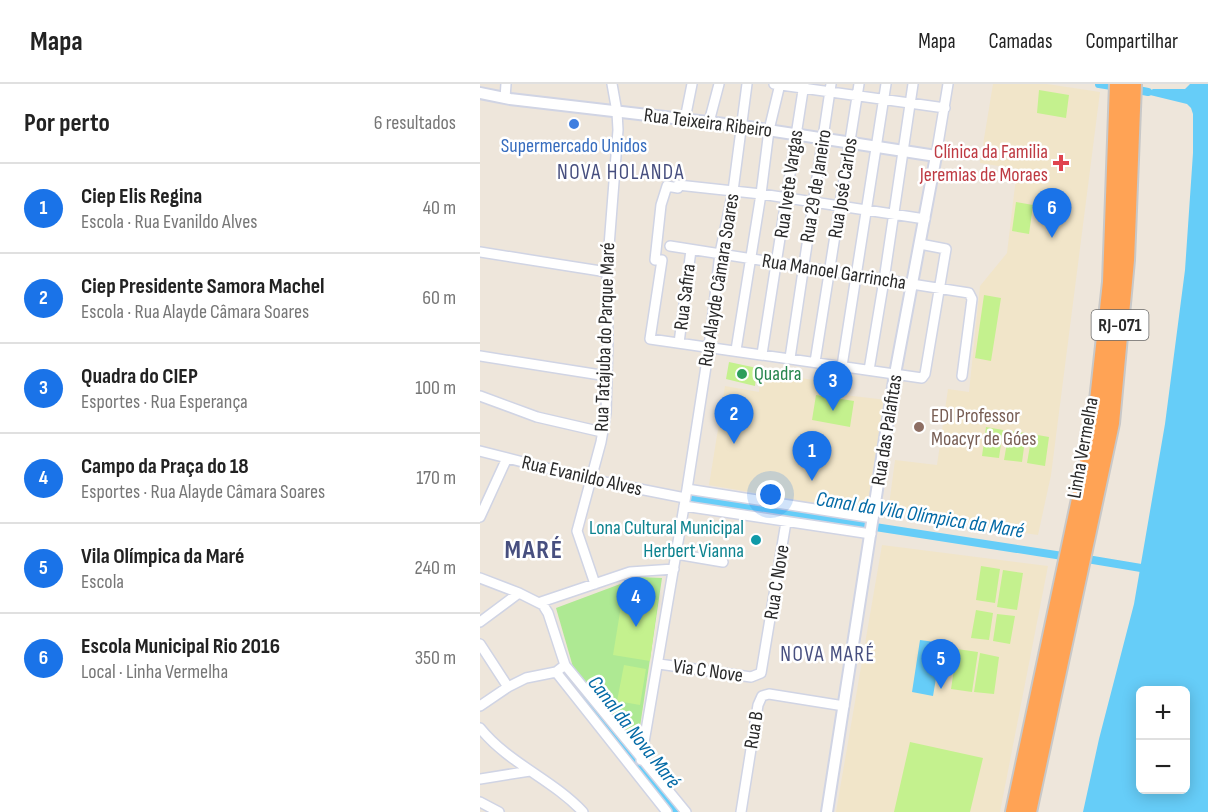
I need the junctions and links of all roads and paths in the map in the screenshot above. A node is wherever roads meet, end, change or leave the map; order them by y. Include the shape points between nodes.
1 (506, 84) edge
2 (612, 84) edge
3 (692, 84) edge
4 (719, 84) edge
5 (747, 84) edge
6 (778, 84) edge
7 (859, 84) edge
8 (886, 84) edge
9 (914, 84) edge
10 (948, 84) edge
11 (1118, 84) edge
12 (1133, 84) edge
13 (803, 86) edge
14 (831, 88) edge
15 (480, 93) edge
16 (857, 96) junction
17 (505, 98) junction
18 (884, 100) junction
19 (1125, 104) junction
20 (911, 105) junction
21 (945, 108) junction
22 (617, 112) junction
23 (685, 119) junction
24 (709, 122) junction
25 (742, 126) junction
26 (769, 130) junction
27 (796, 134) junction
28 (823, 138) junction
29 (850, 142) junction
30 (877, 146) junction
31 (903, 150) junction
32 (936, 156) junction
33 (733, 191) junction
34 (761, 194) junction
35 (786, 198) junction
36 (813, 202) junction
37 (840, 207) junction
38 (867, 211) junction
39 (894, 215) junction
40 (925, 219) junction
41 (920, 244) junction
42 (670, 246) dead end
43 (691, 250) junction
44 (480, 252) edge
45 (720, 253) junction
46 (749, 258) junction
47 (777, 262) junction
48 (804, 266) junction
49 (830, 271) junction
50 (607, 272) junction
51 (857, 275) junction
52 (884, 280) junction
53 (912, 285) junction
54 (940, 289) junction
55 (680, 343) junction
56 (709, 347) junction
57 (736, 350) junction
58 (762, 354) junction
59 (480, 356) edge
60 (790, 358) junction
61 (816, 362) junction
62 (842, 366) junction
63 (868, 370) junction
64 (895, 374) junction
65 (607, 376) junction
66 (962, 376) dead end
67 (480, 396) edge
68 (602, 432) junction
69 (480, 451) edge
70 (507, 458) junction
71 (589, 479) junction
72 (685, 498) junction
73 (480, 517) edge
74 (786, 522) junction
75 (872, 525) junction
76 (676, 554) junction
77 (723, 562) dead end
78 (674, 569) junction
79 (1073, 572) junction
80 (480, 578) edge
81 (595, 584) junction
82 (519, 593) junction
83 (541, 602) junction
84 (480, 622) edge
85 (480, 644) edge
86 (659, 664) junction
87 (565, 665) junction
88 (556, 672) junction
89 (757, 676) joint
90 (507, 687) junction
91 (480, 706) edge
92 (844, 706) junction
93 (480, 729) edge
94 (641, 759) junction
95 (530, 771) junction
96 (480, 779) edge
97 (480, 802) edge
98 (499, 812) edge
99 (583, 812) edge
100 (667, 812) edge
101 (686, 812) edge
102 (741, 812) edge
103 (827, 812) edge
104 (1012, 812) edge
105 (1028, 812) edge

1 - 17 street
2 - 22 street, Rua Tatajuba do Parque Maré
3 - 23 street
4 - 24 street
5 - 25 street, Rua Alayde Câmara Soares
6 - 13 street
6 - 26 street
7 - 16 street, Rua José Carlos
8 - 18 street
9 - 20 street
10 - 21 street, Rua das Palafitas
11 - 19 highway, Linha Vermelha / RJ-071
12 - 19 highway, Linha Vermelha / RJ-071
13 - 14 street
13 - 27 street, Rua Ivete Vargas
14 - 16 street
14 - 28 street, Rua 29 de Janeiro
15 - 17 street, Rua Teixeira Ribeiro
16 - 18 street
16 - 29 street, Rua José Carlos
17 - 22 street, Rua Teixeira Ribeiro
18 - 20 street
18 - 30 street
19 - 79 highway, Linha Vermelha / RJ-071 via 1112,282
20 - 21 street
20 - 31 street
21 - 32 street, Rua das Palafitas
22 - 23 street, Rua Teixeira Ribeiro
22 - 50 street, Rua Tatajuba do Parque Maré
23 - 24 street, Rua Teixeira Ribeiro
24 - 25 street, Rua Teixeira Ribeiro
25 - 26 street, Rua Teixeira Ribeiro
25 - 33 street, Rua Alayde Câmara Soares
26 - 27 street, Rua Teixeira Ribeiro
26 - 34 street
27 - 28 street, Rua Teixeira Ribeiro
27 - 35 street, Rua Ivete Vargas
28 - 29 street, Rua Teixeira Ribeiro
28 - 36 street, Rua 29 de Janeiro
29 - 30 street, Rua Teixeira Ribeiro
29 - 37 street, Rua José Carlos
30 - 31 street, Rua Teixeira Ribeiro
30 - 38 street
31 - 32 street, Rua Teixeira Ribeiro
31 - 39 street
32 - 40 street, Rua das Palafitas
33 - 34 street
33 - 45 street, Rua Alayde Câmara Soares
33 - 55 street via 667,186 661,205 655,260 662,260 650,339
34 - 35 street
34 - 46 street
35 - 36 street
35 - 47 street, Rua Ivete Vargas
36 - 37 street
36 - 48 street, Rua 29 de Janeiro
37 - 38 street
37 - 49 street, Rua José Carlos
38 - 39 street
38 - 51 street
39 - 40 street
39 - 52 street
40 - 41 street, Rua das Palafitas
41 - 53 street, Rua das Palafitas
41 - 54 street via 946,249
42 - 43 street, Rua Manoel Garrincha
43 - 45 street, Rua Manoel Garrincha
43 - 55 street, Rua Safira
44 - 50 street
45 - 46 street, Rua Manoel Garrincha
45 - 56 street, Rua Alayde Câmara Soares
46 - 47 street, Rua Manoel Garrincha
46 - 57 street
47 - 48 street, Rua Manoel Garrincha
47 - 58 street, Rua Ivete Vargas
48 - 49 street, Rua Manoel Garrincha
48 - 60 street, Rua 29 de Janeiro
49 - 51 street, Rua Manoel Garrincha
49 - 61 street, Rua José Carlos
50 - 65 street, Rua Tatajuba do Parque Maré
51 - 52 street, Rua Manoel Garrincha
51 - 62 street
52 - 53 street, Rua Manoel Garrincha
52 - 63 street
53 - 54 street, Rua Manoel Garrincha
53 - 64 street, Rua das Palafitas
54 - 64 street via 924,377
54 - 66 street, Rua Manoel Garrincha via 971,294
55 - 56 street
56 - 57 street
56 - 72 street, Rua Alayde Câmara Soares
57 - 58 street
58 - 60 street
59 - 65 street
60 - 61 street
61 - 62 street
62 - 63 street
63 - 64 street
64 - 75 street, Rua das Palafitas
65 - 68 street, Rua Tatajuba do Parque Maré
67 - 68 street via 537,417
68 - 71 street, Rua Tatajuba do Parque Maré
69 - 70 street, Rua Evanildo Alves
70 - 71 street, Rua Evanildo Alves
70 - 73 street
71 - 72 street, Rua Evanildo Alves
71 - 81 street, Rua Tatajuba do Parque Maré via 577,531
72 - 74 street, Rua Evanildo Alves
72 - 75 street, Rua Evanildo Alves
72 - 76 street, Rua Alayde Câmara Soares
74 - 75 street, Rua Evanildo Alves
74 - 89 street, Rua C Nove via 764,667
75 - 92 street, Rua das Palafitas
76 - 77 street
76 - 78 street, Rua Alayde Câmara Soares
78 - 81 street via 630,572
78 - 86 street, Rua Alayde Câmara Soares
79 - 104 highway, Linha Vermelha / RJ-071
79 - 105 highway, Linha Vermelha / RJ-071
80 - 82 street
81 - 83 street
82 - 83 street
82 - 84 street
83 - 87 street
85 - 90 street
86 - 89 street, Via C Nove
86 - 94 street, Rua Alayde Câmara Soares
87 - 88 street
87 - 94 street
88 - 90 street via 531,676
88 - 100 street
90 - 91 street
92 - 102 street, Rua B via 762,696
92 - 103 street, Rua das Palafitas
93 - 95 street
94 - 101 street
95 - 96 street
95 - 99 street
97 - 98 street

